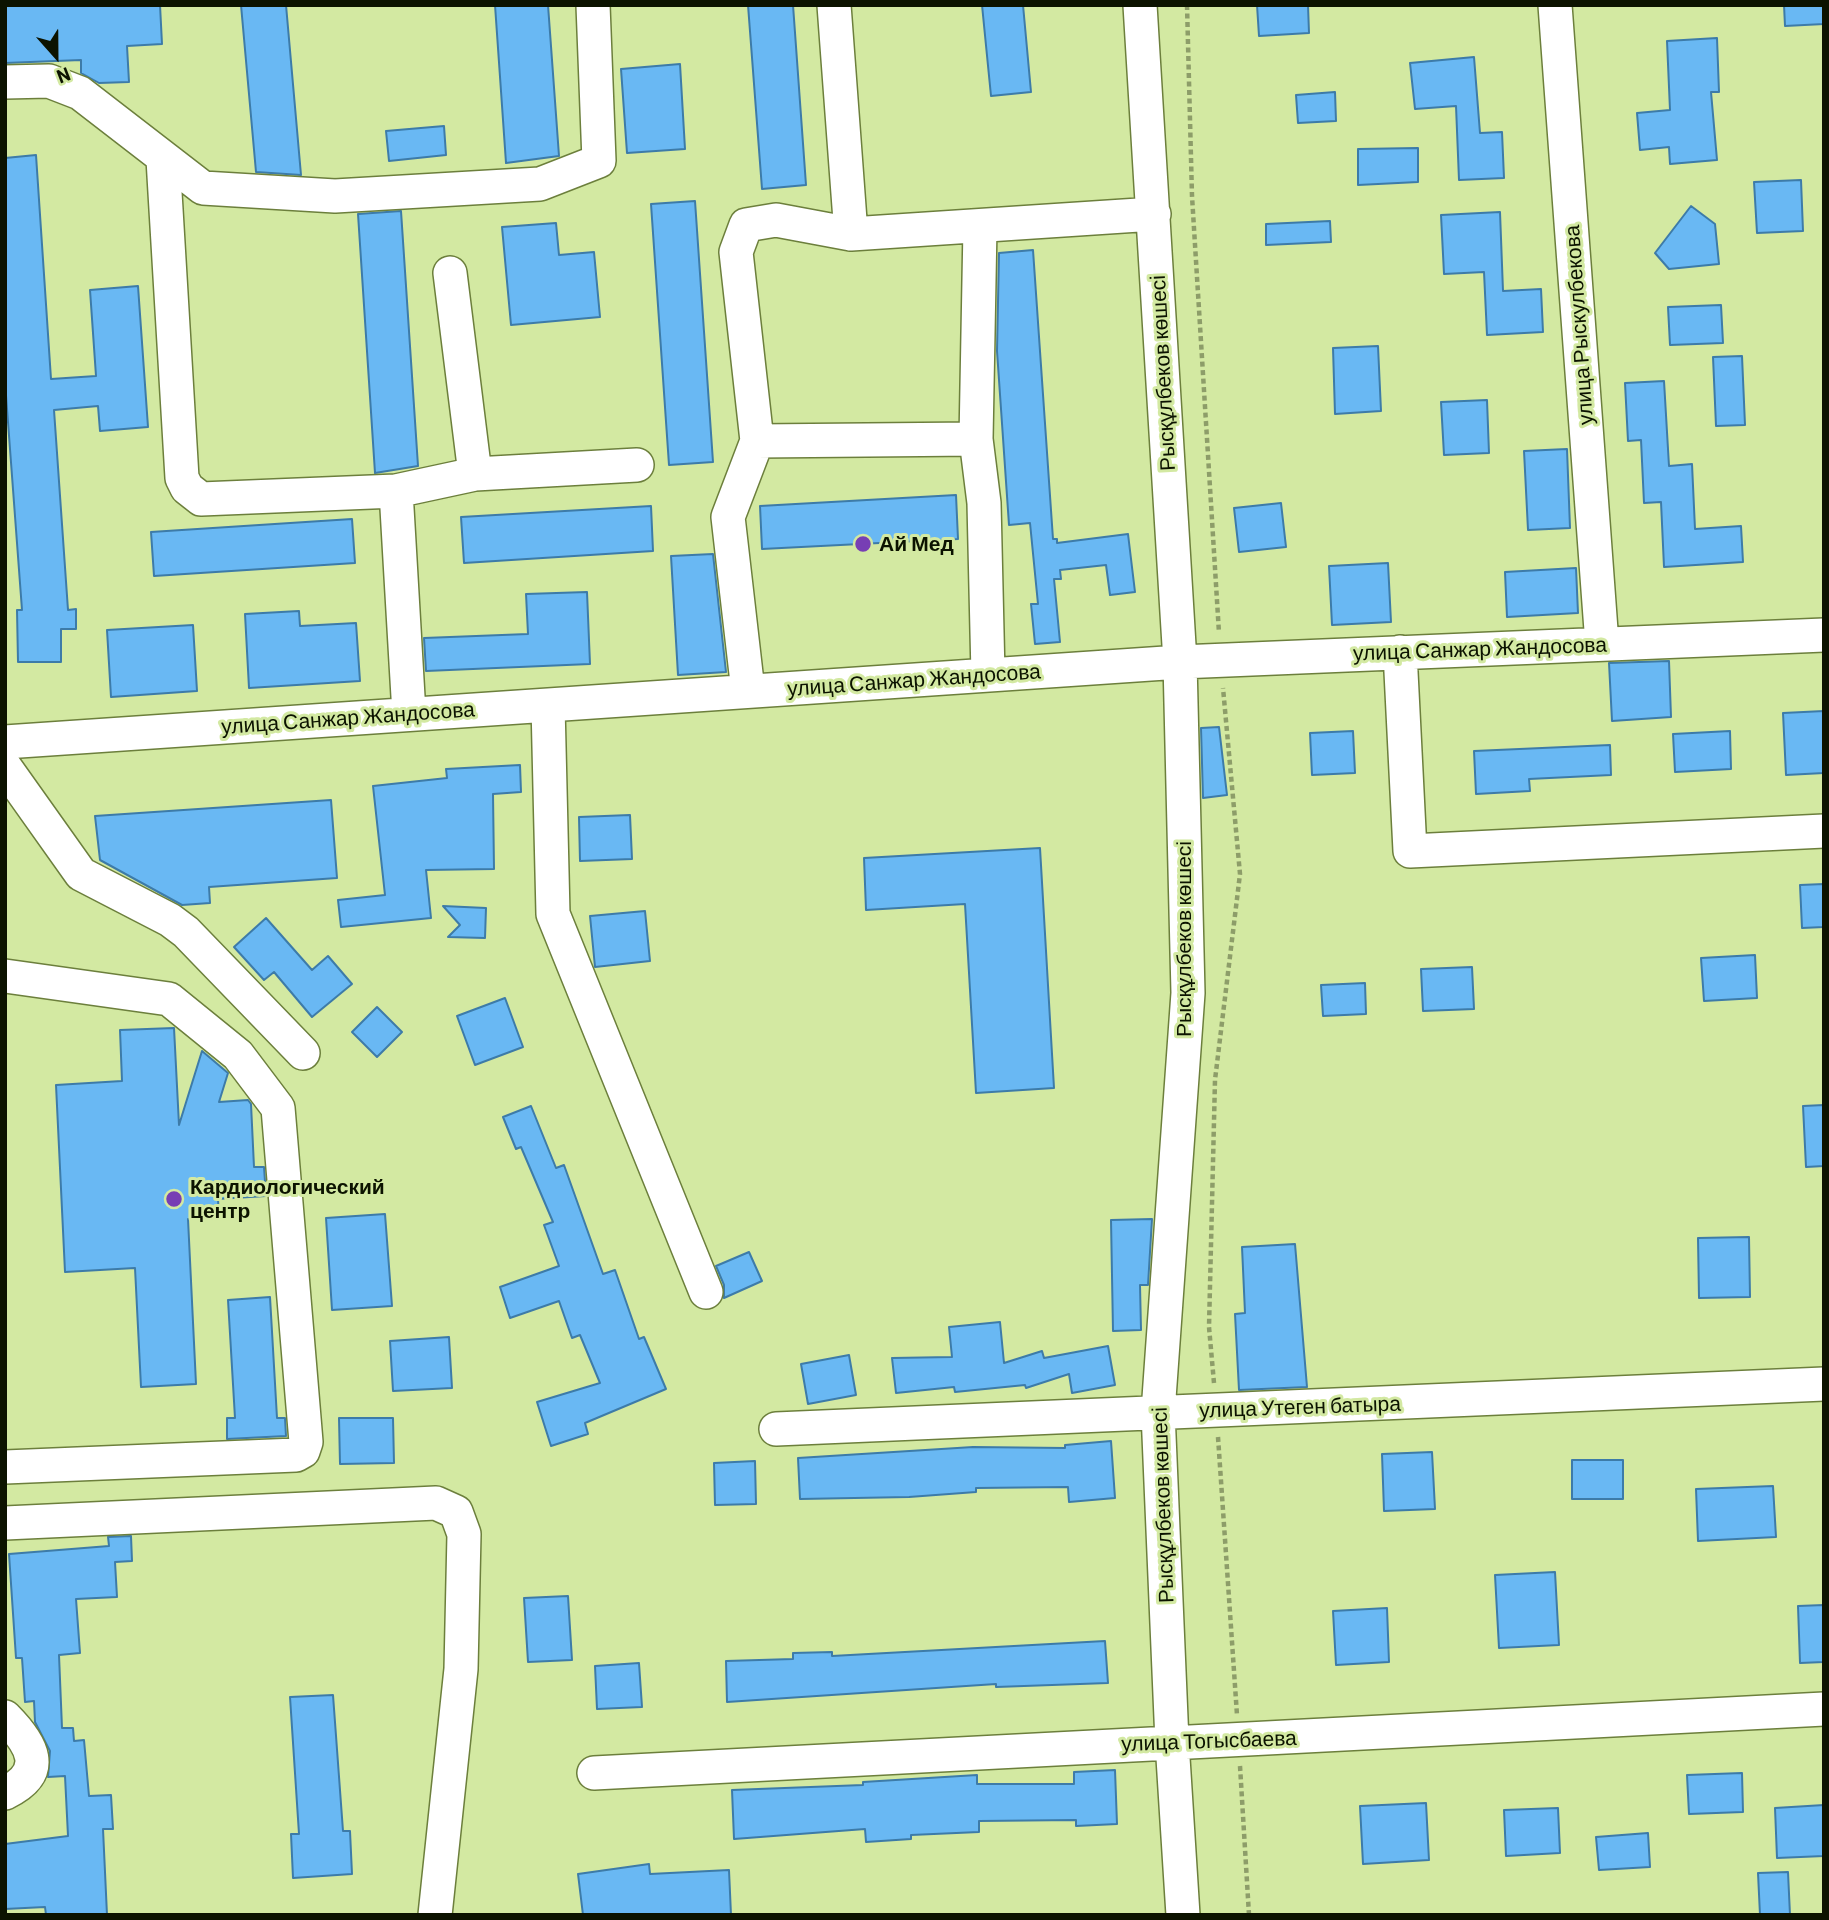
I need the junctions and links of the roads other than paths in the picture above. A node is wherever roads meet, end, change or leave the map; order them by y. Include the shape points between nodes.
1 (593, 5) edge
2 (834, 5) edge
3 (1140, 5) edge
4 (1555, 5) edge
5 (5, 82) edge
6 (163, 159) junction
7 (1154, 214) junction
8 (980, 227) junction
9 (851, 234) junction
10 (450, 272) dead end
11 (976, 439) junction
12 (757, 441) junction
13 (637, 465) dead end
14 (475, 474) junction
15 (396, 491) junction
16 (1824, 635) edge
17 (1602, 644) junction
18 (1399, 652) junction
19 (1180, 662) junction
20 (988, 675) junction
21 (748, 691) junction
22 (548, 705) junction
23 (408, 714) junction
24 (5, 742) edge
25 (5, 767) edge
26 (1824, 831) edge
27 (5, 976) edge
28 (303, 1053) dead end
29 (706, 1292) dead end
30 (1824, 1384) edge
31 (1158, 1412) junction
32 (776, 1429) dead end
33 (5, 1467) edge
34 (5, 1523) edge
35 (1824, 1710) edge
36 (5, 1717) edge
37 (1172, 1742) junction
38 (594, 1773) dead end
39 (5, 1793) edge
40 (435, 1915) edge
41 (1183, 1915) edge

1 - 6 street via 599,161 540,184 335,196 203,188
2 - 9 street
3 - 7 street, Рысқұлбеков көшесі
4 - 17 street, улица Рыскулбекова
5 - 6 street via 49,81 80,93
6 - 15 street via 182,478 187,488 201,499
7 - 8 street
7 - 19 street, Рысқұлбеков көшесі
8 - 9 street
8 - 11 street
9 - 12 street via 776,220 746,225 736,252
10 - 14 street
11 - 12 street
11 - 20 street via 984,503
12 - 21 street via 728,517
13 - 14 street
14 - 15 street
15 - 23 street
16 - 17 street, улица Санжар Жандосова
17 - 18 street, улица Санжар Жандосова
18 - 19 street, улица Санжар Жандосова
18 - 26 street via 1410,850
19 - 20 street, улица Санжар Жандосова
19 - 31 street, Рысқұлбеков көшесі via 1188,993
20 - 21 street, улица Санжар Жандосова
21 - 22 street, улица Санжар Жандосова
22 - 23 street, улица Санжар Жандосова
22 - 29 street via 553,914
23 - 24 street, улица Санжар Жандосова
25 - 28 street via 82,874 186,932
27 - 33 street via 169,999 238,1055 278,1108 306,1443 296,1455
30 - 31 street, улица Утеген батыра
31 - 32 street, улица Утеген батыра
31 - 37 street, Рысқұлбеков көшесі
34 - 40 street via 436,1503 456,1512 464,1534 461,1669
35 - 37 street, улица Тогысбаева
36 - 39 street via 32,1749 32,1770
37 - 38 street, улица Тогысбаева
37 - 41 street, Рысқұлбеков көшесі

